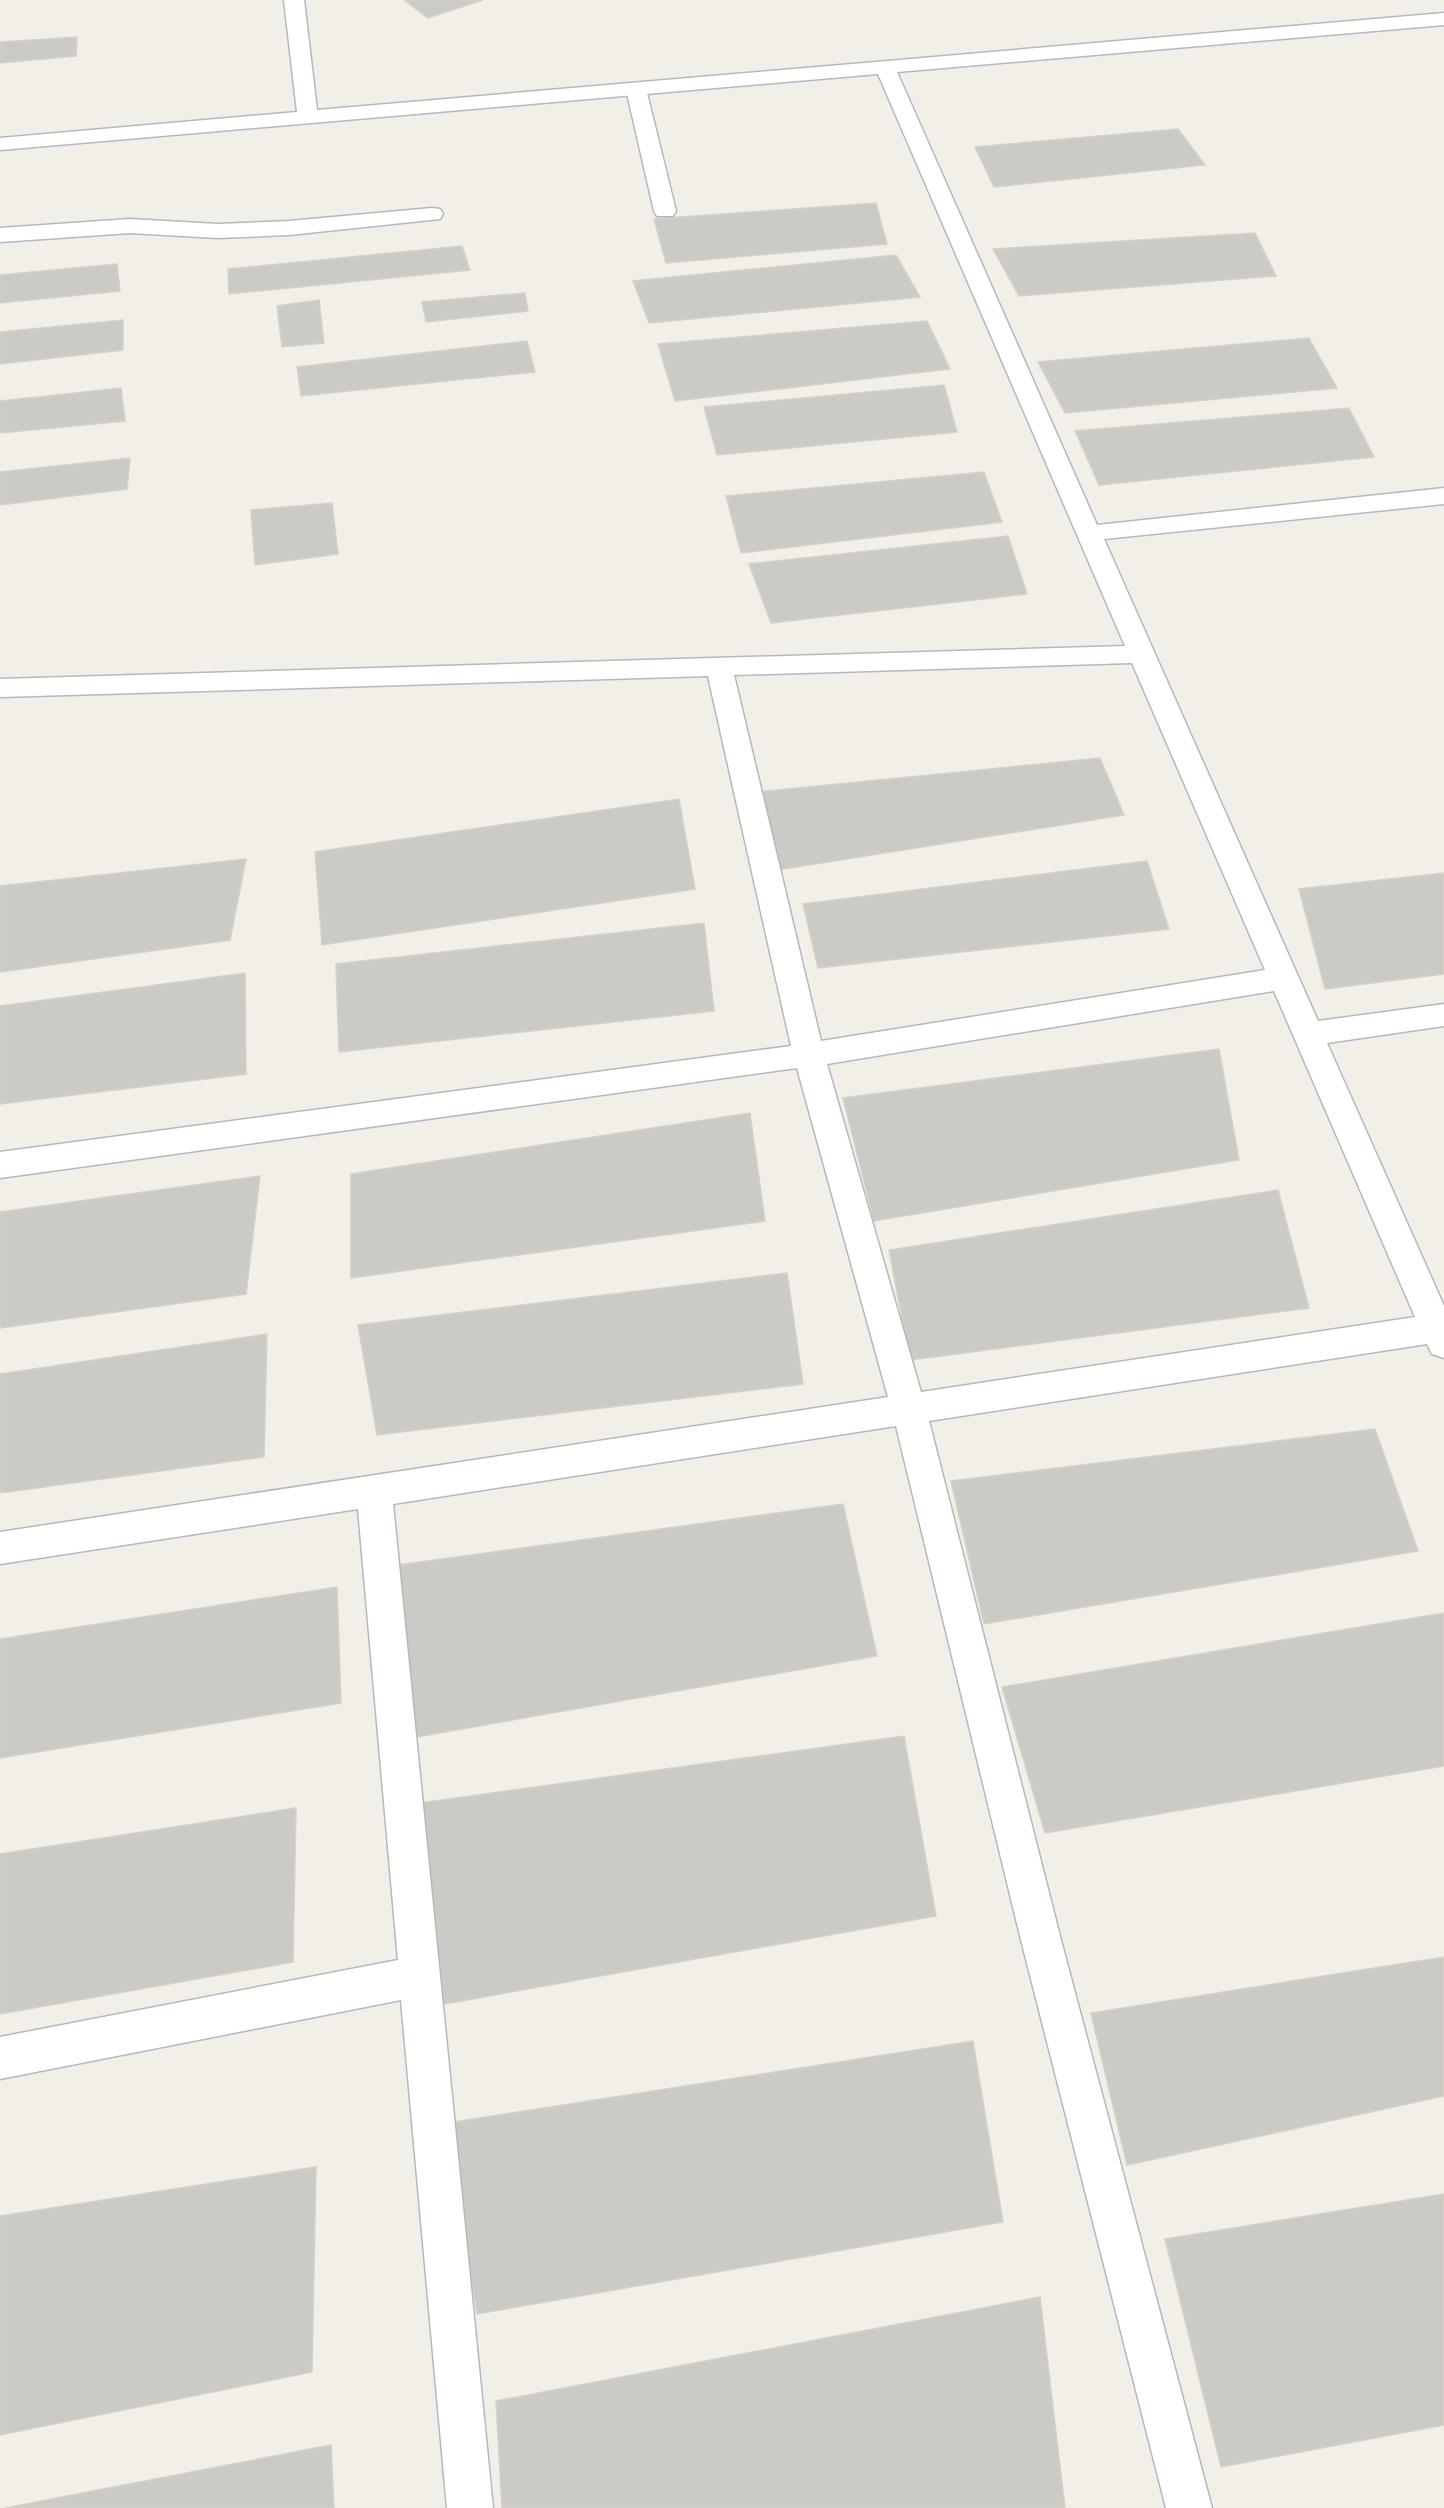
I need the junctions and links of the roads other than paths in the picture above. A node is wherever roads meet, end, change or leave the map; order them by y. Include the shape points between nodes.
1 (294, 0) edge
2 (1444, 19) edge
3 (885, 68) junction
4 (636, 89) junction
5 (308, 117) junction
6 (0, 144) edge
7 (665, 211) dead end
8 (432, 214) dead end
9 (0, 235) edge
10 (1444, 496) edge
11 (1091, 533) junction
12 (1142, 654) junction
13 (719, 667) junction
14 (4, 693) edge
15 (1283, 978) junction
16 (1444, 1016) edge
17 (1309, 1034) junction
18 (809, 1055) junction
19 (0, 1165) edge
20 (1441, 1336) edge
21 (909, 1409) junction
22 (374, 1491) junction
23 (0, 1548) edge
24 (420, 1976) junction
25 (0, 2058) edge
26 (470, 2508) edge
27 (1189, 2508) edge

1 - 5 street
2 - 3 street
3 - 4 street
3 - 11 street
4 - 5 street
4 - 7 street
5 - 6 street
8 - 9 street via 289,228 218,231 140,226
10 - 11 street
11 - 12 street
12 - 13 street
12 - 15 street
13 - 14 street
13 - 18 street
15 - 17 street
15 - 18 street
16 - 17 street
17 - 20 street
18 - 19 street
18 - 21 street
20 - 21 street
21 - 22 street
21 - 27 street via 1041,1940
22 - 23 street
22 - 24 street
24 - 25 street
24 - 26 street

